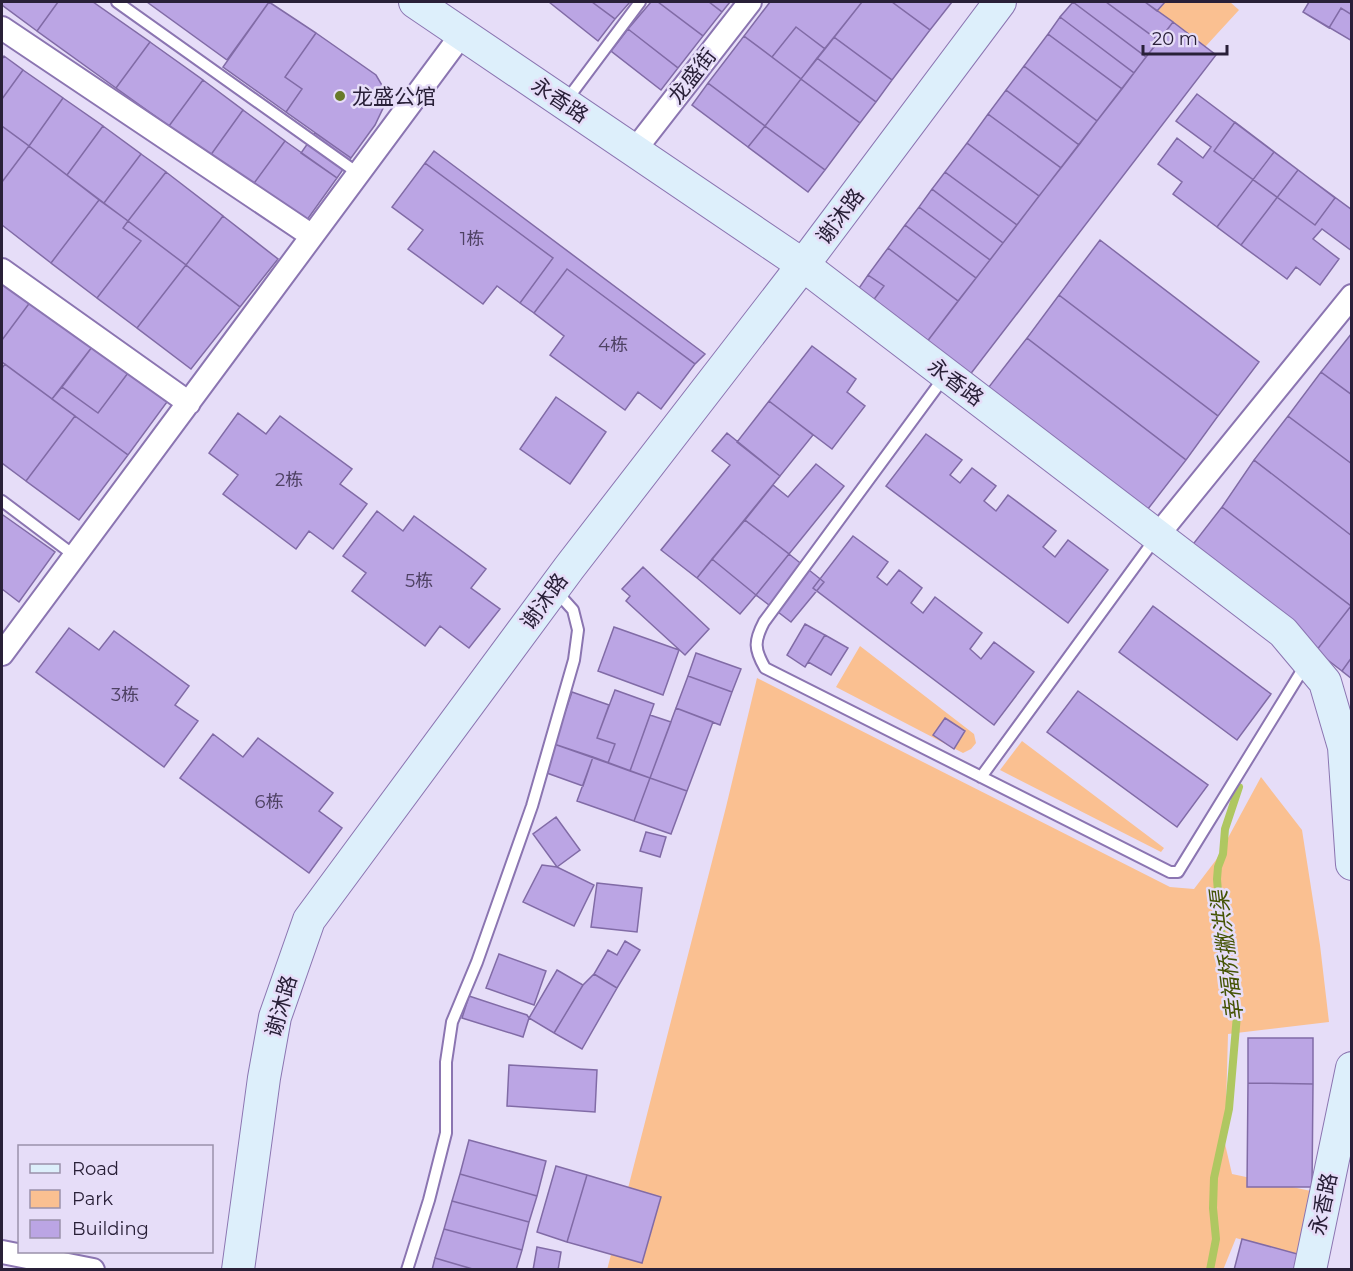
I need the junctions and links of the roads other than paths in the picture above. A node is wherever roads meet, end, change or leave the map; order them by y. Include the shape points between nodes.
1 (117, 2) edge
2 (415, 2) edge
3 (640, 2) edge
4 (750, 2) edge
5 (1000, 2) edge
6 (2, 28) edge
7 (462, 34) junction
8 (564, 103) junction
9 (634, 150) junction
10 (359, 174) junction
11 (312, 236) junction
12 (803, 265) junction
13 (2, 270) edge
14 (1352, 296) edge
15 (946, 375) junction
16 (189, 403) junction
17 (2, 501) edge
18 (1157, 536) junction
19 (75, 556) junction
20 (554, 588) junction
21 (2, 654) edge
22 (1308, 662) junction
23 (1344, 724) edge
24 (981, 777) junction
25 (1352, 864) edge
26 (1352, 1068) edge
27 (2, 1252) edge
28 (93, 1269) edge
29 (238, 1269) edge
30 (407, 1269) edge
31 (1310, 1269) edge

1 - 10 lane
2 - 7 main road, 永香路
3 - 8 lane
4 - 9 street, 龙盛街
5 - 12 main road, 谢沐路
6 - 11 street
7 - 8 main road, 永香路
7 - 10 street
8 - 9 main road, 永香路
9 - 12 main road, 永香路
10 - 11 street
11 - 16 street
12 - 15 main road, 永香路
12 - 20 main road, 谢沐路
13 - 16 street
14 - 18 street
15 - 18 main road, 永香路
15 - 24 lane via 764,622 756,652 765,668
16 - 19 street
17 - 19 lane
18 - 22 main road, 永香路 via 1283,632
18 - 24 lane
19 - 21 street
20 - 29 main road, 谢沐路 via 309,920 275,1017
20 - 30 lane via 573,610 576,620 574,660 532,806 452,1022 446,1062 446,1133
22 - 23 main road, 永香路 via 1324,682
22 - 24 lane via 1178,873 1170,873
23 - 25 main road, 永香路
26 - 31 main road, 永香路
27 - 28 street

